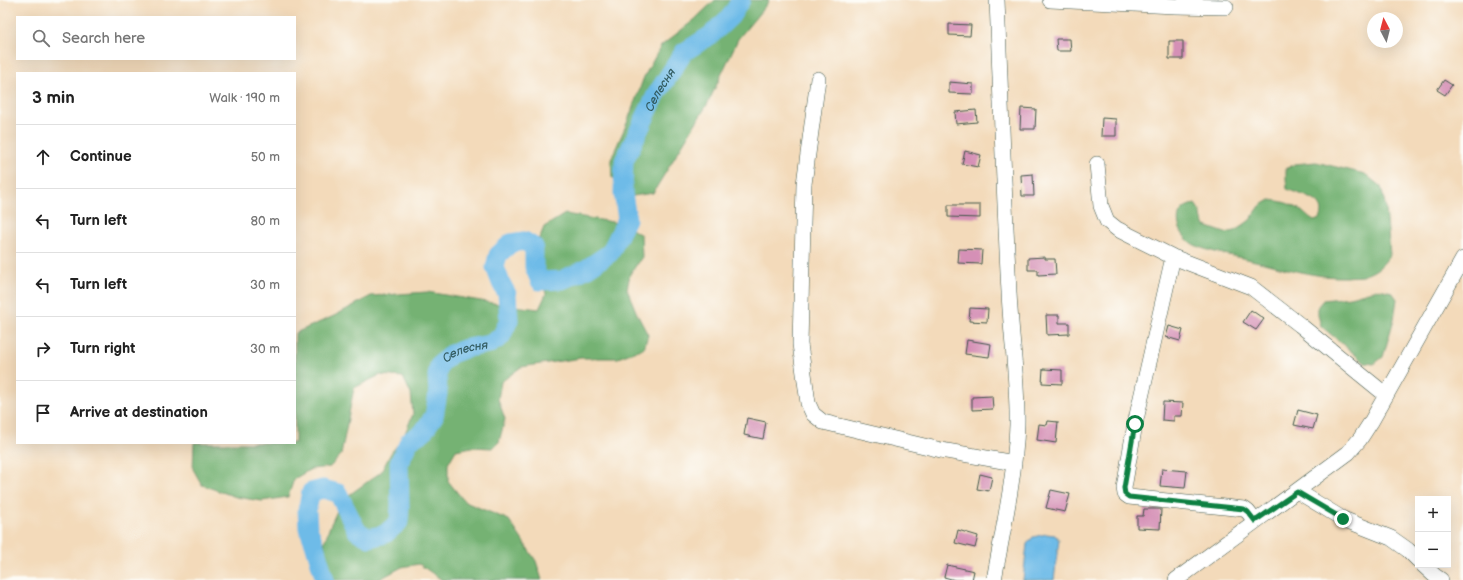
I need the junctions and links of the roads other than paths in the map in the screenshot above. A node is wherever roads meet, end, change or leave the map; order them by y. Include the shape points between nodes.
1 (997, 0) edge
2 (1050, 0) edge
3 (1226, 7) dead end
4 (818, 79) dead end
5 (1097, 164) dead end
6 (1174, 257) junction
7 (1463, 259) edge
8 (1386, 395) junction
9 (1014, 463) junction
10 (1297, 492) junction
11 (1255, 521) junction
12 (1415, 557) edge
13 (1426, 568) edge
14 (994, 580) edge
15 (1176, 580) edge
16 (1441, 580) edge

1 - 9 street via 1009,294 1016,389
2 - 3 street
4 - 9 street via 804,184 800,344 808,403 813,414 823,422 941,450
5 - 6 street via 1101,206 1107,221 1117,229
6 - 8 street via 1251,287
6 - 11 street via 1135,424 1125,494 1129,497 1244,509
7 - 8 street
8 - 10 street via 1360,439 1348,453
9 - 14 street
10 - 11 street
10 - 12 street via 1343,519 1391,538
11 - 15 street
13 - 16 street

